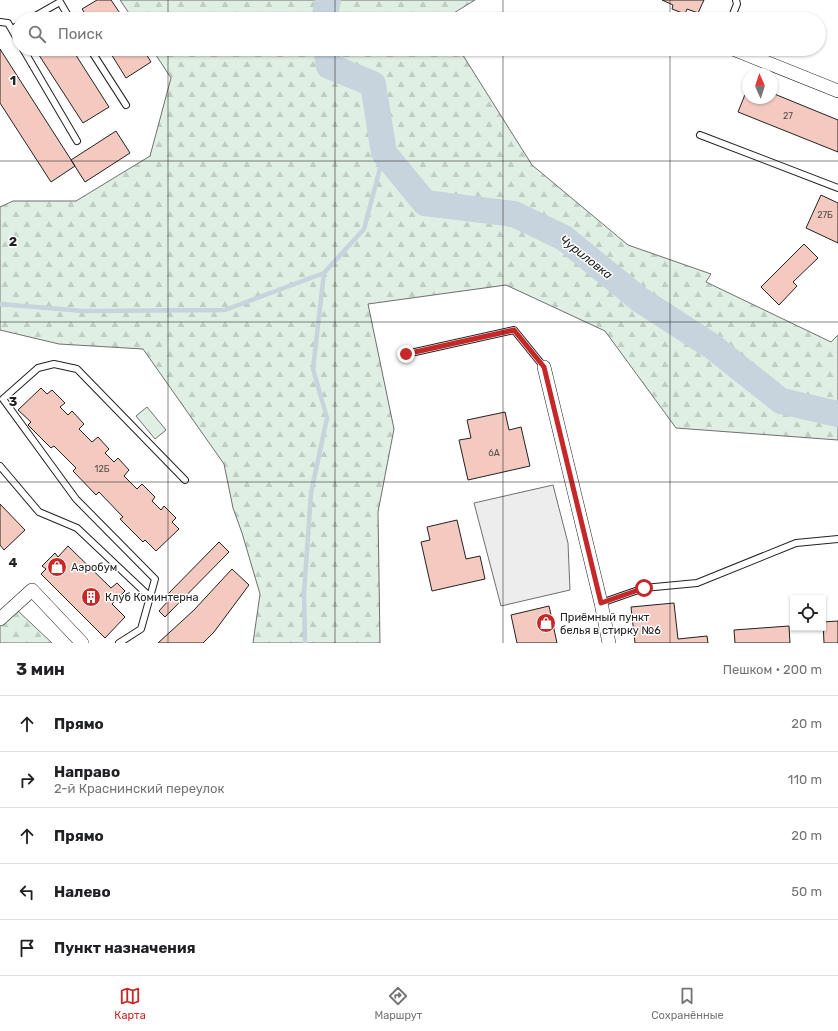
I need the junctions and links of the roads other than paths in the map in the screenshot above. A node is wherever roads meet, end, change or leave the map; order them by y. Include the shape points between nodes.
1 (736, 0) edge
2 (42, 12) edge
3 (66, 12) edge
4 (734, 12) edge
5 (0, 22) edge
6 (12, 29) edge
7 (27, 56) edge
8 (94, 56) edge
9 (750, 56) edge
10 (838, 91) edge
11 (126, 105) dead end
12 (700, 135) dead end
13 (77, 141) dead end
14 (838, 188) edge
15 (406, 354) dead end
16 (544, 367) joint
17 (0, 466) edge
18 (185, 480) dead end
19 (838, 539) edge
20 (150, 597) junction
21 (601, 603) junction
22 (0, 619) edge
23 (82, 643) edge
24 (120, 643) edge
25 (609, 643) edge

1 - 4 lane
2 - 3 lane via 60,2
5 - 6 lane via 8,23
7 - 13 lane
8 - 11 lane
9 - 10 street
12 - 14 lane
15 - 16 lane via 514,330
16 - 21 street
17 - 20 lane via 38,512 78,528
18 - 20 lane via 77,369 54,364 38,368 3,399 76,499 155,579
19 - 21 lane via 796,543 697,583 644,588
20 - 24 lane via 141,629
21 - 25 street
22 - 23 street via 32,590

